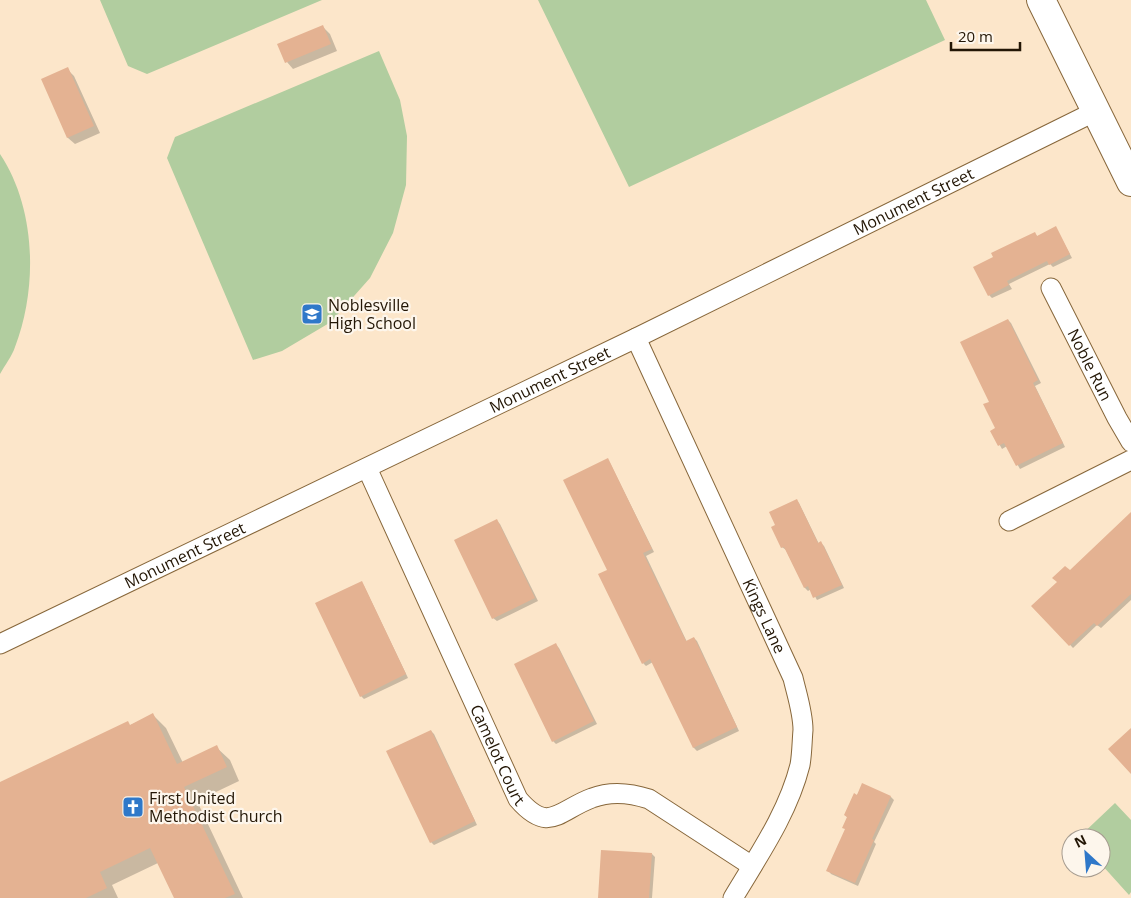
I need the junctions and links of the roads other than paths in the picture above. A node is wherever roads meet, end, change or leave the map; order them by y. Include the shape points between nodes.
1 (1042, 0) edge
2 (1096, 110) junction
3 (1131, 182) edge
4 (1051, 288) dead end
5 (636, 338) junction
6 (1131, 442) edge
7 (1131, 460) edge
8 (367, 468) junction
9 (1009, 521) dead end
10 (0, 644) edge
11 (752, 866) junction
12 (733, 898) edge

1 - 2 street
2 - 3 street
2 - 5 street, Monument Street
4 - 6 street, Noble Run
5 - 8 street, Monument Street
5 - 11 street, Kings Lane via 788,669 799,703 803,729 800,763 791,792
7 - 9 street
8 - 10 street, Monument Street
8 - 11 street, Camelot Court via 518,799 529,812 539,817 553,817 592,798 619,793 636,795 649,799
11 - 12 street, Kings Lane

